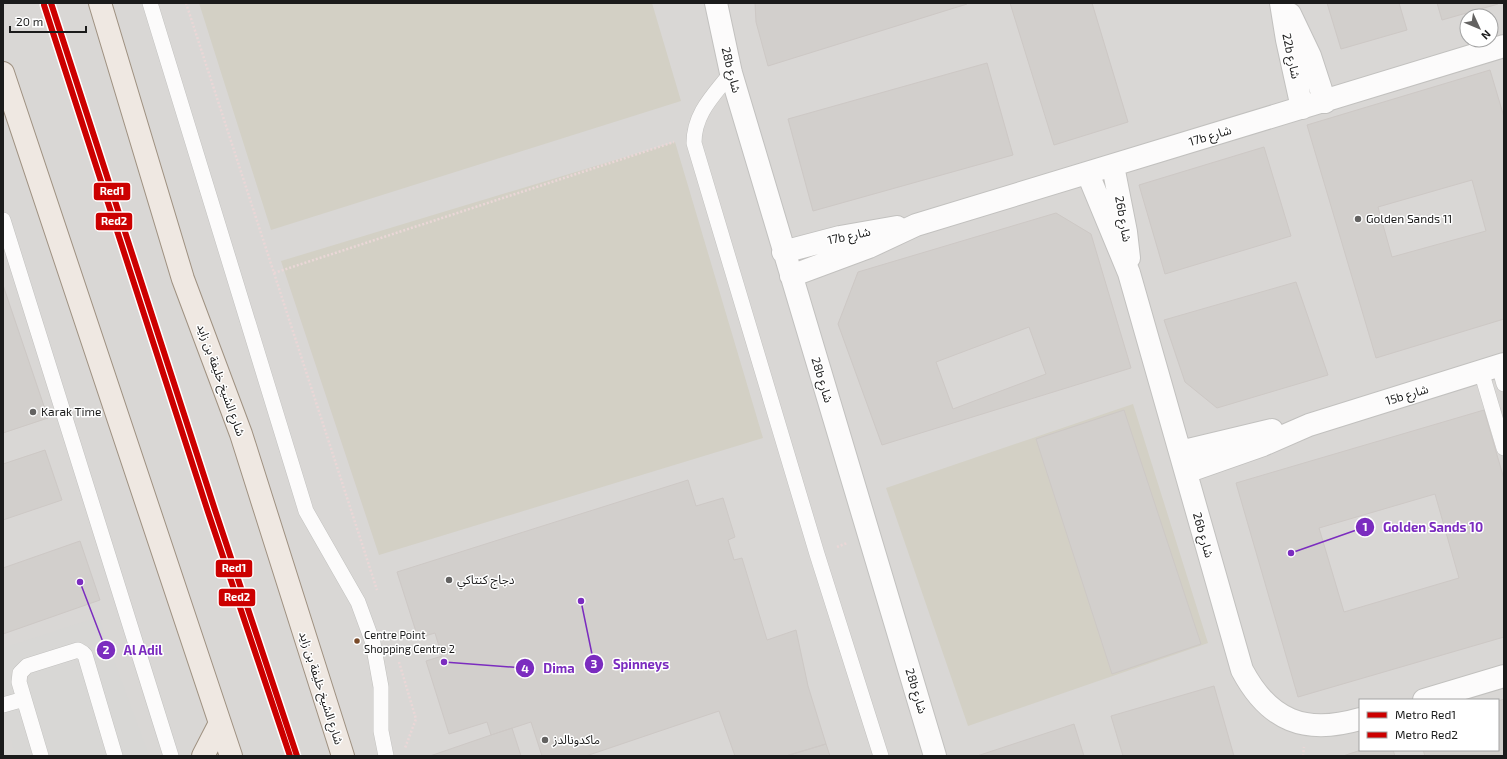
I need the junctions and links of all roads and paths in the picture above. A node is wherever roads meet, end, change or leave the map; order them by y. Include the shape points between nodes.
1 (100, 3) edge
2 (150, 3) edge
3 (186, 3) edge
4 (716, 3) edge
5 (1283, 3) edge
6 (1504, 46) edge
7 (3, 72) edge
8 (731, 73) junction
9 (1325, 102) junction
10 (1302, 108) junction
11 (697, 153) junction
12 (1113, 166) junction
13 (1088, 174) junction
14 (3, 220) edge
15 (916, 225) junction
16 (783, 252) junction
17 (274, 273) junction
18 (1129, 273) junction
19 (791, 276) junction
20 (1497, 371) edge
21 (1504, 448) edge
22 (1183, 462) junction
23 (870, 536) junction
24 (817, 554) junction
25 (379, 596) dead end
26 (397, 655) dead end
27 (1504, 676) edge
28 (24, 699) junction
29 (1427, 699) edge
30 (3, 705) edge
31 (1355, 720) edge
32 (220, 724) junction
33 (404, 750) dead end
34 (41, 756) edge
35 (114, 756) edge
36 (171, 756) edge
37 (203, 756) edge
38 (231, 756) edge
39 (343, 756) edge
40 (386, 756) edge
41 (881, 756) edge
42 (935, 756) edge

1 - 39 main road, شارع الشيخ خليفة بن زايد via 183,279 241,434
2 - 40 lane via 306,511 358,602 373,643 381,687 382,731
3 - 17 path
4 - 8 street, 28b شارع
5 - 9 street, 22b شارع via 1310,56
5 - 10 street, 22b شارع via 1287,40
6 - 9 street, 17b شارع
7 - 32 main road
8 - 11 lane via 696,122 694,143
8 - 16 street, 28b شارع
9 - 10 street, 17b شارع
10 - 12 street, 17b شارع
11 - 17 path via 683,157 679,140
11 - 24 lane
12 - 13 street, 17b شارع
12 - 18 street, 26b شارع via 1128,245
13 - 15 street, 17b شارع
13 - 18 street, 26b شارع
14 - 36 lane
15 - 16 street, 17b شارع via 864,232
15 - 19 street, 17b شارع via 869,247
16 - 19 street, 28b شارع
17 - 25 path
18 - 22 street, 26b شارع
19 - 23 street, 28b شارع
20 - 21 lane
20 - 22 street, 15b شارع via 1309,425 1259,432
22 - 31 street, 26b شارع via 1242,670 1252,690 1267,706 1286,718 1307,725 1328,726
23 - 24 path
23 - 42 street, 28b شارع
24 - 41 lane
26 - 33 path via 416,719
27 - 29 street
28 - 30 lane
28 - 34 lane
28 - 35 lane via 19,678 23,669 81,651 85,655
32 - 37 main road
32 - 38 main road

